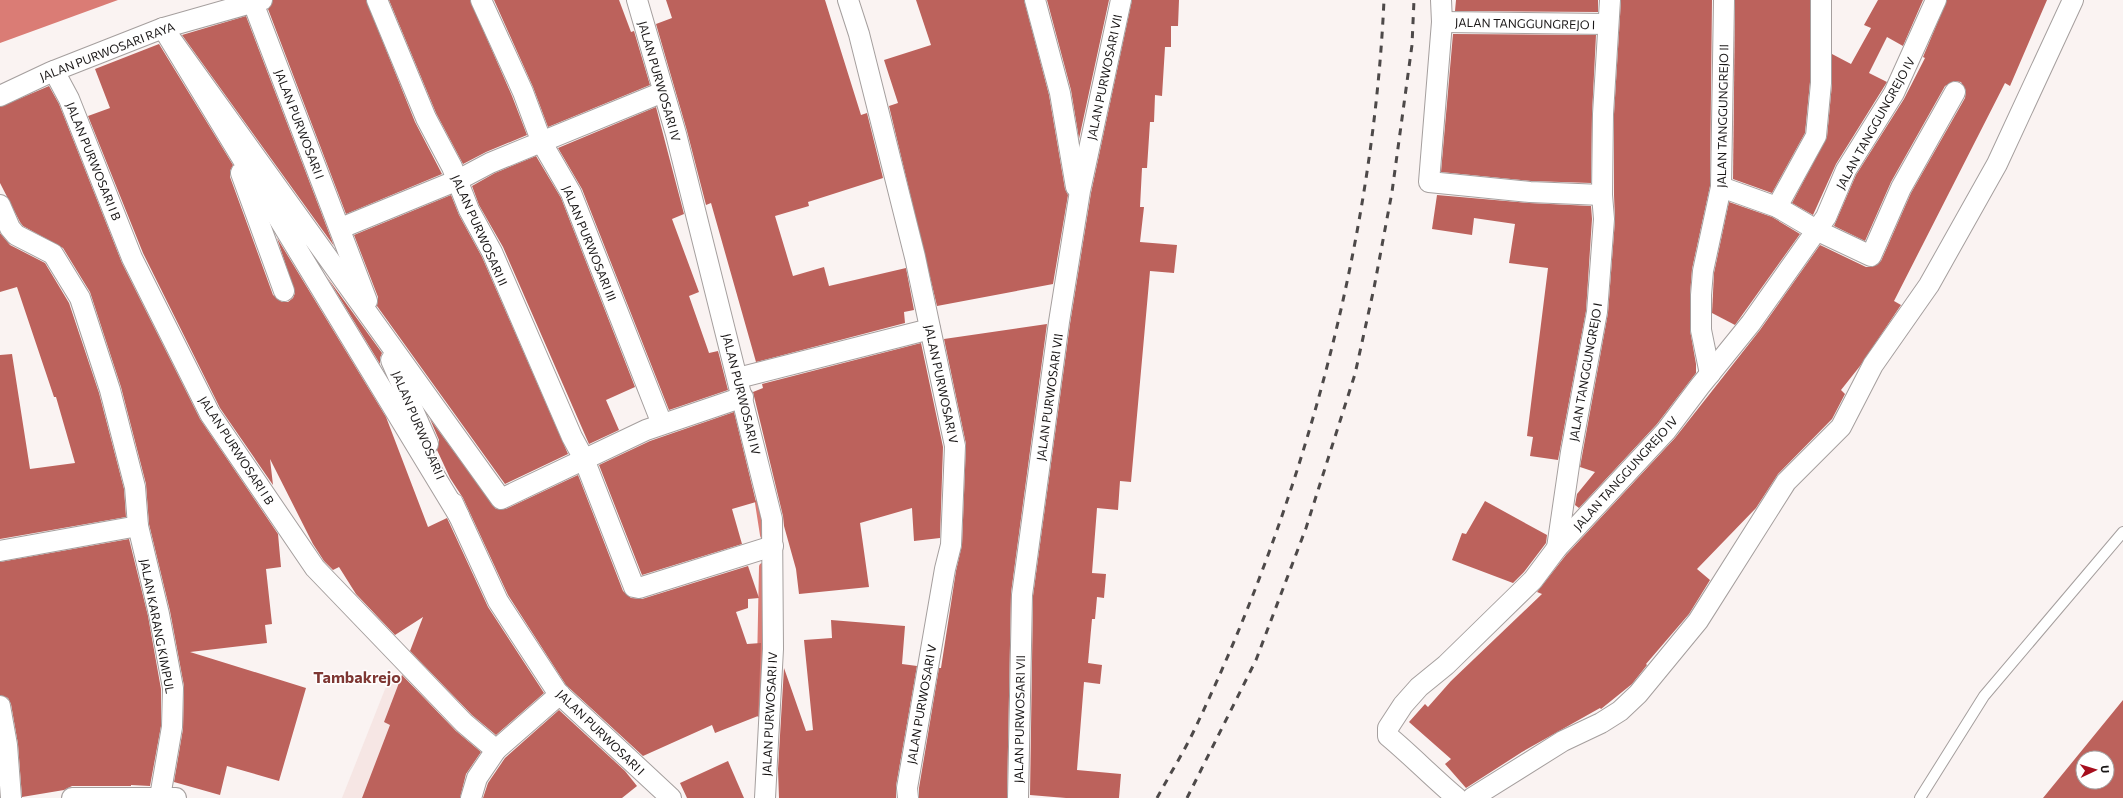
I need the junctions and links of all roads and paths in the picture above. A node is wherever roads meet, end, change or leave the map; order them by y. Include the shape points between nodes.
1 (257, 0) edge
2 (377, 0) edge
3 (481, 0) edge
4 (637, 0) edge
5 (848, 0) edge
6 (1035, 0) edge
7 (1121, 0) edge
8 (1441, 0) edge
9 (1610, 0) edge
10 (1724, 0) edge
11 (1821, 0) edge
12 (1936, 0) edge
13 (2073, 0) edge
14 (1442, 22) junction
15 (1608, 24) junction
16 (163, 28) junction
17 (54, 71) junction
18 (1955, 92) dead end
19 (658, 94) junction
20 (0, 96) edge
21 (542, 143) junction
22 (458, 180) junction
23 (1721, 187) junction
24 (1602, 195) junction
25 (1078, 201) junction
26 (0, 204) edge
27 (1778, 208) junction
28 (341, 228) junction
29 (1818, 231) junction
30 (284, 292) dead end
31 (930, 329) junction
32 (1710, 374) junction
33 (738, 378) junction
34 (737, 399) junction
35 (662, 424) junction
36 (584, 459) junction
37 (459, 516) junction
38 (138, 526) junction
39 (2123, 532) edge
40 (765, 548) junction
41 (1557, 548) junction
42 (0, 551) edge
43 (560, 694) junction
44 (0, 706) edge
45 (496, 750) junction
46 (168, 797) edge
47 (12, 798) edge
48 (72, 798) edge
49 (471, 798) edge
50 (671, 798) edge
51 (765, 798) edge
52 (908, 798) edge
53 (1018, 798) edge
54 (1457, 798) edge
55 (1472, 798) edge
56 (1920, 798) edge

1 - 16 street, JALAN PURWOSARI RAYA
1 - 28 street, JALAN PURWOSARI I
2 - 22 street, JALAN PURWOSARI II via 426,118
3 - 21 street, JALAN PURWOSARI III via 523,92
4 - 19 street, JALAN PURWOSARI IV
5 - 31 street, JALAN PURWOSARI V via 859,34 913,249
6 - 25 street via 1060,93
7 - 25 street, JALAN PURWOSARI VII
8 - 14 street, JALAN TANGGUNGREJO I
9 - 15 street, JALAN TANGGUNGREJO I
10 - 23 street, JALAN TANGGUNGREJO II
11 - 27 street via 1821,83 1816,136
12 - 29 street, JALAN TANGGUNGREJO IV via 1894,93 1846,170
13 - 55 street via 1997,164 1929,285 1873,365 1841,427 1786,482 1698,621 1638,694 1620,711 1563,741
14 - 15 street, JALAN TANGGUNGREJO I
14 - 24 street, JALAN TANGGUNGREJO I via 1429,182
15 - 24 street, JALAN TANGGUNGREJO I
16 - 17 street, JALAN PURWOSARI RAYA
16 - 30 street via 204,80
16 - 36 street via 501,499
16 - 37 street
17 - 20 street, JALAN PURWOSARI RAYA
17 - 45 street, JALAN PURWOSARI I B via 69,98 132,258 210,414 315,568 464,723
18 - 29 street via 1901,188 1871,256
19 - 21 street
19 - 33 street, JALAN PURWOSARI IV via 676,134
21 - 22 street via 490,163
21 - 35 street, JALAN PURWOSARI III via 571,192
22 - 28 street
22 - 36 street, JALAN PURWOSARI II
23 - 27 street
23 - 32 street, JALAN TANGGUNGREJO II via 1703,272 1701,330
24 - 41 street, JALAN TANGGUNGREJO I via 1604,219 1597,312 1571,452
25 - 53 street, JALAN PURWOSARI VII via 1022,595
26 - 38 street, JALAN KARANG KIMPUL via 10,228 16,235 52,254 80,298 110,390 135,487
27 - 29 street
28 - 37 street, JALAN PURWOSARI I via 377,328
29 - 32 street, JALAN TANGGUNGREJO IV
31 - 33 street
31 - 52 street, JALAN PURWOSARI V via 955,446 954,509 951,545 908,780
32 - 41 street, JALAN TANGGUNGREJO IV via 1666,431
33 - 34 street, JALAN PURWOSARI IV
34 - 35 street
34 - 40 street, JALAN PURWOSARI IV via 772,519
35 - 36 street
36 - 40 street, JALAN PURWOSARI II via 634,587 639,588
37 - 43 street, JALAN PURWOSARI I via 498,601
38 - 42 street
38 - 46 street, JALAN KARANG KIMPUL via 173,688
39 - 56 lane via 1984,696
40 - 51 street, JALAN PURWOSARI IV via 773,649
41 - 54 street, JALAN TANGGUNGREJO IV via 1533,580 1446,665 1419,687 1388,728 1388,736
43 - 45 street
43 - 50 street, JALAN PURWOSARI I
44 - 47 street
45 - 49 street via 477,778
46 - 48 street

